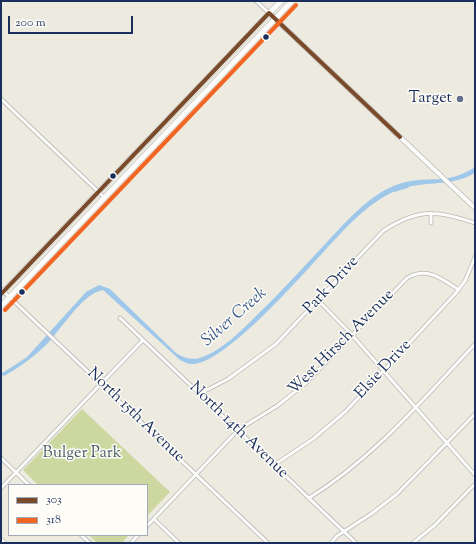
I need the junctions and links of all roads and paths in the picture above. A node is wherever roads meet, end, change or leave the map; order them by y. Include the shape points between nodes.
1 (256, 1) edge
2 (281, 1) edge
3 (292, 1) edge
4 (269, 13) junction
5 (275, 19) junction
6 (1, 99) edge
7 (99, 192) junction
8 (105, 198) junction
9 (475, 208) edge
10 (431, 214) junction
11 (431, 223) dead end
12 (475, 223) edge
13 (475, 257) edge
14 (459, 290) junction
15 (2, 291) edge
16 (10, 297) junction
17 (318, 300) junction
18 (1, 306) edge
19 (120, 318) dead end
20 (352, 335) junction
21 (143, 340) junction
22 (475, 344) edge
23 (384, 370) junction
24 (101, 383) junction
25 (199, 394) junction
26 (416, 407) junction
27 (475, 414) edge
28 (238, 430) junction
29 (447, 443) junction
30 (1, 458) edge
31 (274, 465) junction
32 (16, 472) junction
33 (196, 475) junction
34 (475, 475) edge
35 (28, 484) edge
36 (475, 484) edge
37 (1, 488) edge
38 (309, 498) junction
39 (154, 519) junction
40 (148, 525) edge
41 (344, 532) junction
42 (82, 536) edge
43 (1, 539) edge
44 (5, 543) edge
45 (90, 543) edge
46 (179, 543) edge
47 (268, 543) edge
48 (331, 543) edge
49 (356, 543) edge
50 (413, 543) edge

1 - 4 street
2 - 4 main road
3 - 5 main road
4 - 5 street
4 - 7 main road
5 - 8 main road
5 - 9 street
6 - 7 street
7 - 8 street
7 - 15 main road
8 - 16 main road
10 - 11 street
10 - 12 street, Park Drive via 442,213
10 - 17 street, Park Drive via 407,217 383,231
13 - 14 street, Elsie Drive
14 - 20 street, West Hirsch Avenue via 430,273 410,276
14 - 23 street, Elsie Drive
15 - 16 street, North 15th Avenue
16 - 18 main road
16 - 24 street, North 15th Avenue
17 - 20 street
17 - 25 street, Park Drive via 257,360
19 - 21 street, North 14th Avenue
20 - 23 street
20 - 28 street, West Hirsch Avenue via 297,391
21 - 24 street
21 - 25 street, North 14th Avenue
22 - 26 street
23 - 26 street
23 - 31 street, Elsie Drive via 329,426
24 - 32 street
24 - 33 street, North 15th Avenue
25 - 28 street, North 14th Avenue
26 - 29 street
26 - 38 street via 357,466
27 - 29 street
28 - 31 street, North 14th Avenue
28 - 33 street, West Hirsch Avenue
29 - 34 street
29 - 41 street via 397,494
30 - 32 street
31 - 38 street, North 14th Avenue
32 - 35 street
32 - 37 street
33 - 39 street, West Hirsch Avenue
33 - 47 street, North 15th Avenue
36 - 50 street via 435,525
38 - 41 street, North 14th Avenue
39 - 40 street, West Hirsch Avenue
39 - 46 street
41 - 48 street
41 - 49 street, North 14th Avenue
42 - 45 street
43 - 44 street

